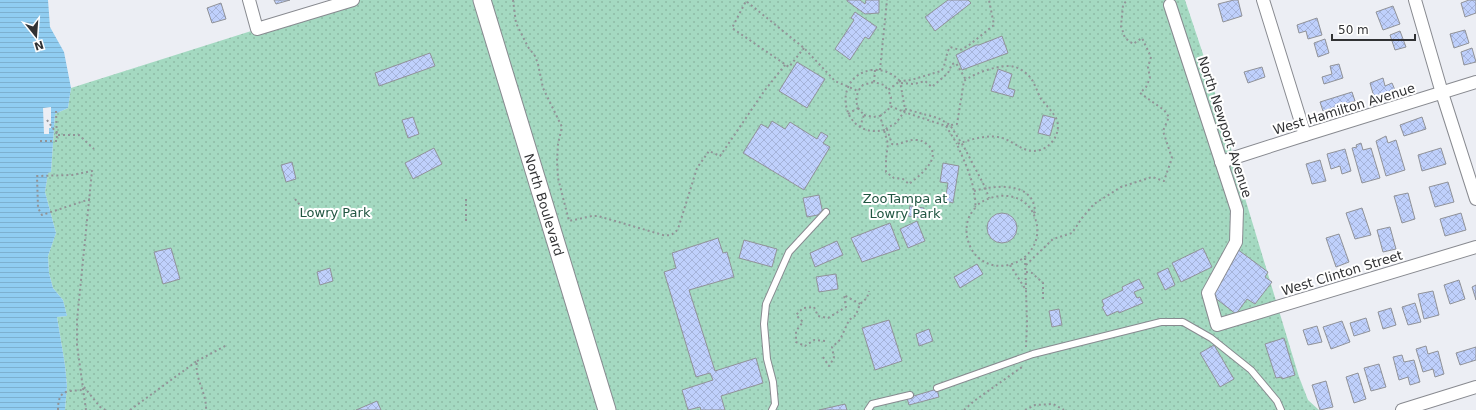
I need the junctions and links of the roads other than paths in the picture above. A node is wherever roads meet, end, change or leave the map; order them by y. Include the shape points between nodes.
1 (249, 0) edge
2 (353, 0) edge
3 (482, 0) edge
4 (1263, 0) edge
5 (1415, 0) edge
6 (1170, 5) dead end
7 (1476, 82) edge
8 (1442, 93) junction
9 (1305, 135) junction
10 (1221, 162) junction
11 (1476, 199) edge
12 (826, 212) dead end
13 (1476, 247) edge
14 (1217, 325) joint
15 (1476, 387) edge
16 (937, 388) dead end
17 (910, 395) dead end
18 (607, 410) edge
19 (772, 410) edge
20 (868, 410) edge
21 (1281, 410) edge
22 (1402, 410) edge

1 - 2 street via 257,29
3 - 18 street, North Boulevard
4 - 9 street
5 - 8 street
6 - 10 street, North Newport Avenue
7 - 8 street, West Hamilton Avenue
8 - 9 street, West Hamilton Avenue
8 - 11 street
9 - 10 street, West Hamilton Avenue
10 - 14 street, North Newport Avenue via 1237,210 1236,242 1208,293
12 - 19 lane via 789,252 766,304 764,324 767,359 775,404
13 - 14 street, West Clinton Street
15 - 22 street
16 - 21 lane via 1033,354 1161,322 1183,322 1211,338 1251,370 1277,401
17 - 20 lane via 872,404

